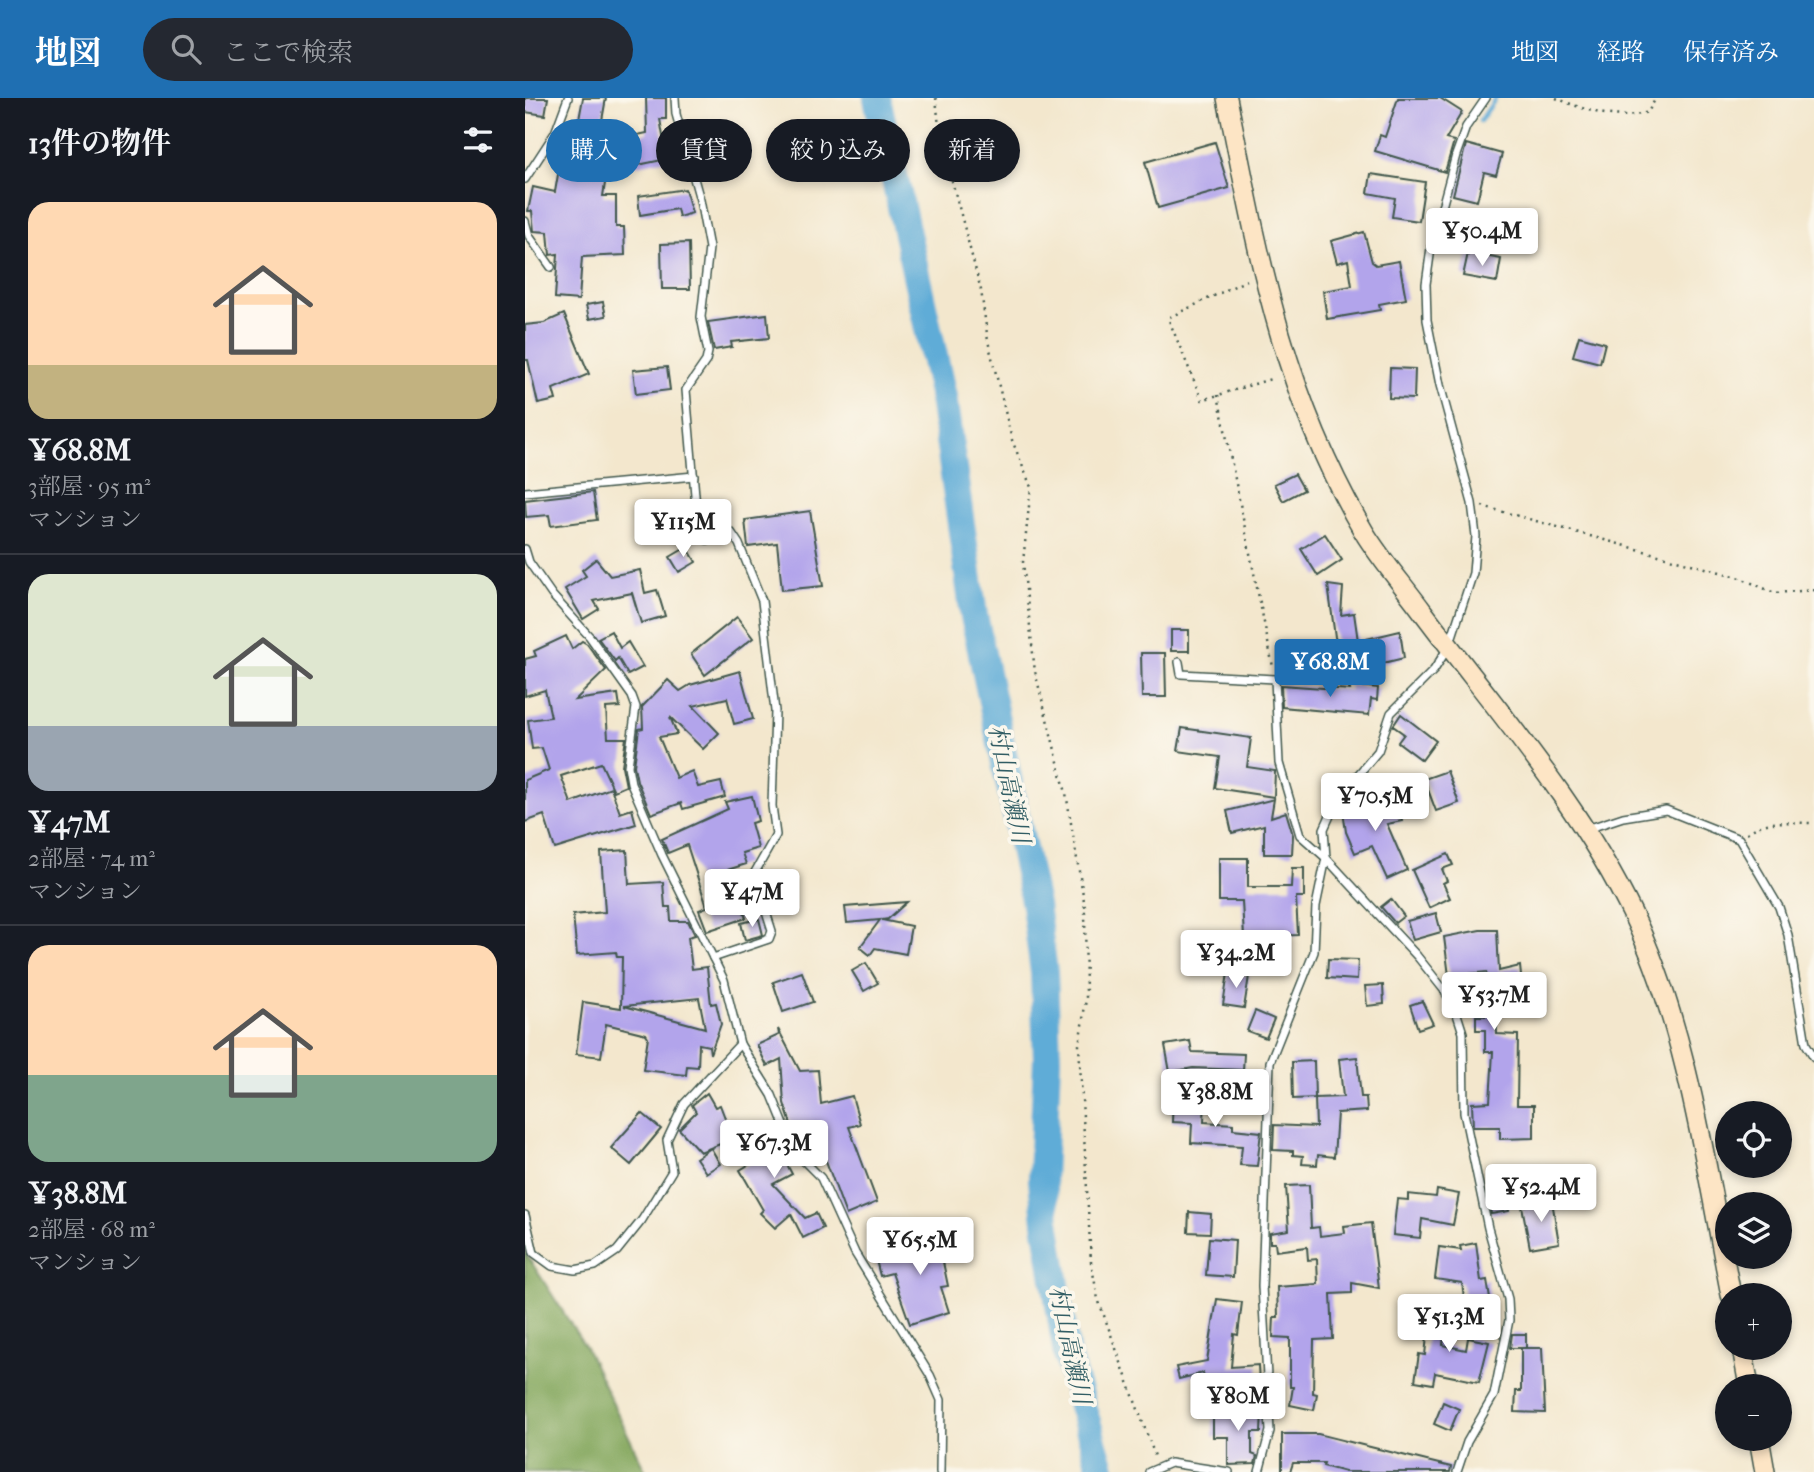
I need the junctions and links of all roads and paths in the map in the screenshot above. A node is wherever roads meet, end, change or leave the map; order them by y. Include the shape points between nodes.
1 (568, 98) edge
2 (675, 98) edge
3 (936, 98) edge
4 (1227, 98) edge
5 (1486, 98) edge
6 (1556, 98) edge
7 (1656, 98) edge
8 (525, 179) edge
9 (525, 221) edge
10 (551, 267) dead end
11 (1262, 272) junction
12 (1291, 373) junction
13 (1218, 395) junction
14 (694, 476) junction
15 (525, 492) edge
16 (1472, 503) junction
17 (525, 550) edge
18 (1814, 590) edge
19 (1449, 646) junction
20 (1179, 662) dead end
21 (1275, 679) junction
22 (1814, 823) edge
23 (1587, 829) junction
24 (1739, 839) junction
25 (1326, 858) junction
26 (713, 958) junction
27 (740, 1044) junction
28 (1814, 1057) edge
29 (525, 1215) edge
30 (1729, 1283) edge
31 (1761, 1451) edge
32 (1159, 1467) junction
33 (940, 1472) edge
34 (1149, 1472) edge
35 (1229, 1472) edge
36 (1259, 1472) edge
37 (1457, 1472) edge
38 (1765, 1472) edge

1 - 8 lane via 555,133
2 - 14 lane via 709,248 701,317 708,352 686,390
3 - 32 path via 940,136 981,290 1012,440 1031,487 1023,562 1035,672 1066,793 1085,907 1086,999 1079,1045 1091,1262 1101,1311
4 - 11 street
5 - 16 lane via 1466,127 1456,155 1426,284 1427,320
6 - 7 path via 1604,116 1632,117 1648,113
9 - 10 lane via 529,236
11 - 12 street
11 - 13 path via 1168,318 1202,400
12 - 13 path
12 - 19 street via 1328,464 1366,535
13 - 21 path
14 - 15 lane
14 - 26 lane via 698,530 707,540 731,532 762,601 775,710 772,806 776,835 754,874 772,931 769,939
16 - 18 path via 1738,577 1775,593
16 - 19 lane via 1476,536 1472,573
17 - 26 lane via 551,595 590,637 632,696 636,707 628,766 631,783
19 - 23 street
19 - 25 lane via 1434,670 1391,713 1377,751 1337,800 1324,829
20 - 21 lane via 1181,674
21 - 25 lane via 1279,763 1300,835
22 - 24 path via 1759,825
23 - 24 lane via 1666,810
23 - 30 street via 1636,920 1660,982 1690,1094
24 - 28 lane via 1779,907 1806,1044
25 - 36 lane via 1315,906 1314,952 1270,1062 1262,1286 1270,1431
25 - 37 lane via 1444,990 1463,1033 1464,1113 1509,1320 1494,1395 1467,1442
26 - 27 lane via 724,981
27 - 29 lane via 684,1104 667,1140 671,1171 617,1251 595,1266 575,1270 552,1266 534,1252
27 - 33 lane via 772,1095 791,1142 821,1178 855,1253 930,1375 941,1399
31 - 38 street
32 - 34 lane
32 - 35 lane via 1182,1463

